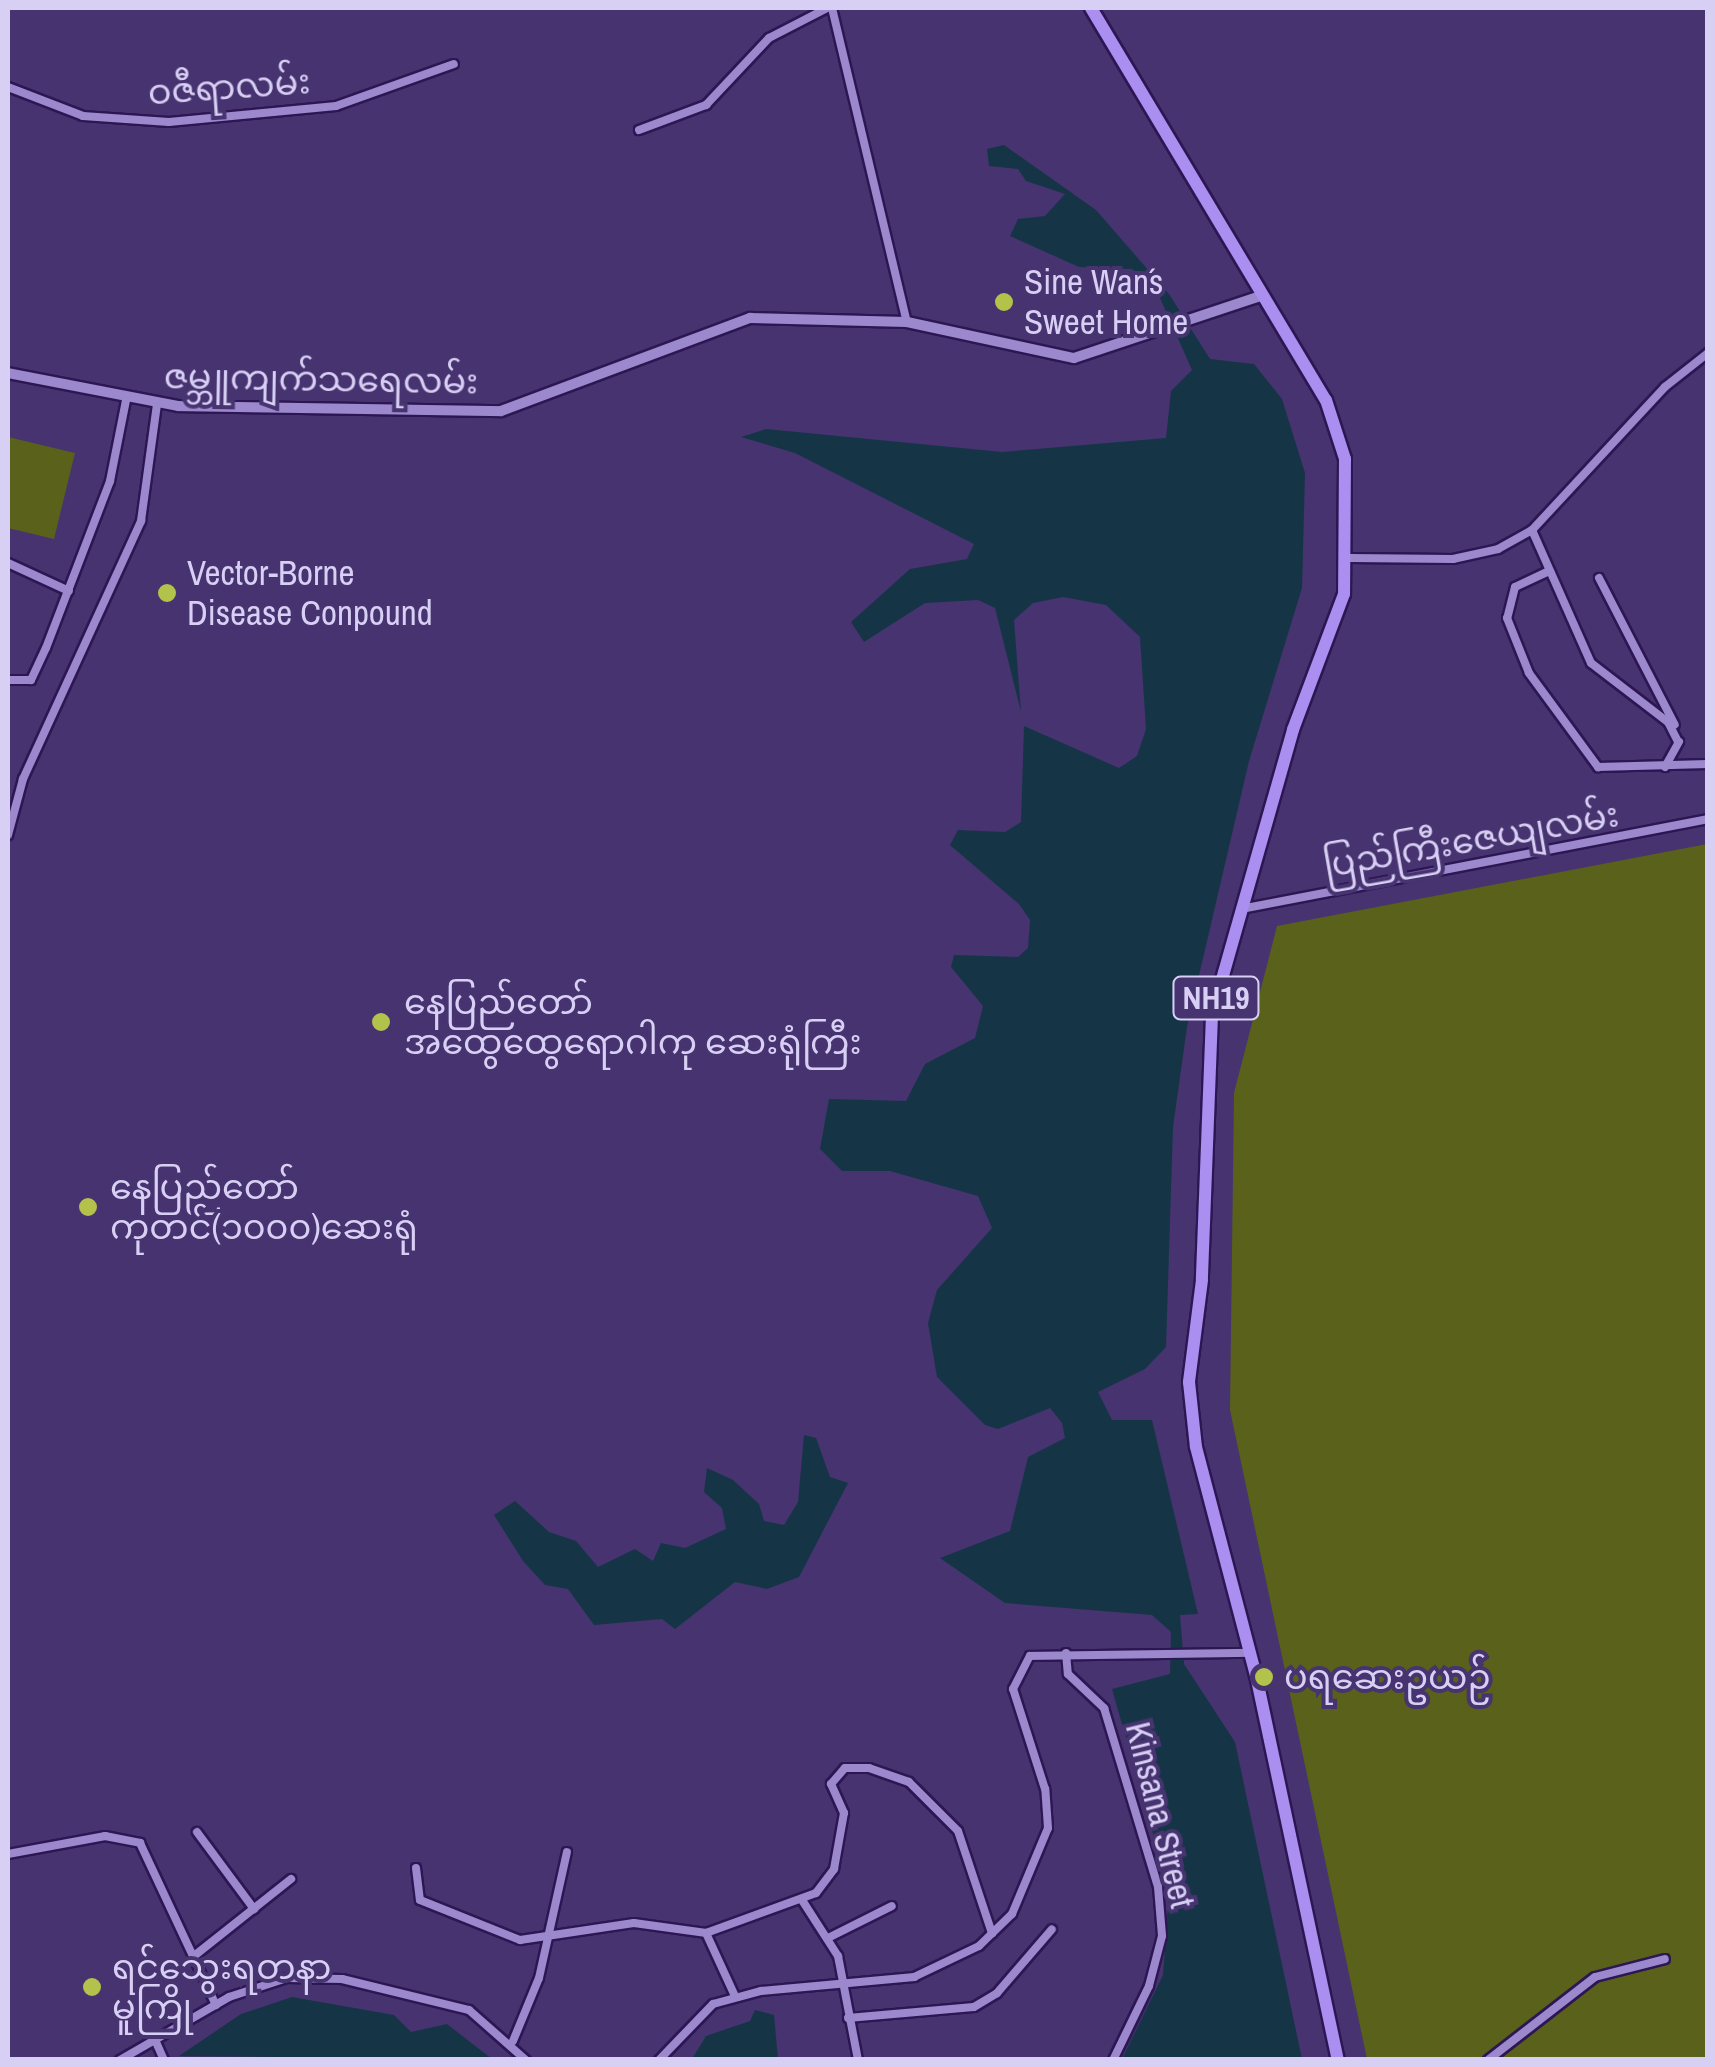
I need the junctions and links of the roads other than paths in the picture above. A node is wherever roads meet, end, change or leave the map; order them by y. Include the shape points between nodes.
1 (829, 8) edge
2 (1091, 8) edge
3 (454, 64) dead end
4 (8, 87) edge
5 (640, 130) dead end
6 (1264, 295) junction
7 (907, 322) junction
8 (1708, 353) edge
9 (8, 374) edge
10 (126, 400) junction
11 (157, 404) junction
12 (1532, 530) junction
13 (1350, 558) junction
14 (8, 563) edge
15 (1548, 572) junction
16 (1599, 578) dead end
17 (69, 591) junction
18 (8, 680) edge
19 (1678, 742) junction
20 (1708, 764) edge
21 (1665, 767) junction
22 (10, 816) edge
23 (1708, 820) edge
24 (8, 835) edge
25 (1242, 909) junction
26 (1066, 1654) junction
27 (1251, 1654) junction
28 (197, 1832) dead end
29 (567, 1852) dead end
30 (8, 1854) edge
31 (416, 1868) dead end
32 (291, 1880) dead end
33 (802, 1900) junction
34 (892, 1906) dead end
35 (254, 1909) junction
36 (1052, 1929) dead end
37 (706, 1932) junction
38 (992, 1932) junction
39 (542, 1938) junction
40 (830, 1938) junction
41 (194, 1956) junction
42 (1665, 1959) dead end
43 (844, 1983) junction
44 (735, 1996) junction
45 (216, 2005) junction
46 (848, 2018) junction
47 (513, 2041) junction
48 (156, 2042) junction
49 (120, 2060) edge
50 (164, 2060) edge
51 (526, 2060) edge
52 (659, 2060) edge
53 (858, 2060) edge
54 (1114, 2060) edge
55 (1338, 2060) edge
56 (1488, 2060) edge

1 - 5 street via 770,38 706,104
1 - 7 street
2 - 6 highway, NH19
3 - 4 street, ဝဇီရာလမ်း via 336,106 170,122 83,116
6 - 7 main road, ဇမ္ဘူကျက်သရေလမ်း via 1074,358
6 - 13 highway, NH19 via 1338,428
7 - 11 main road, ဇမ္ဘူကျက်သရေလမ်း via 750,318 501,410
8 - 12 street via 1665,387
9 - 10 main road, ဇမ္ဘူကျက်သရေလမ်း
10 - 11 main road, ဇမ္ဘူကျက်သရေလမ်း
10 - 17 street via 110,481
11 - 22 street via 141,522
12 - 13 street via 1498,550 1454,559
12 - 15 street
13 - 25 highway, NH19
14 - 17 street
15 - 19 street via 1590,663 1668,722
15 - 21 street via 1515,587 1506,618 1529,673 1598,767
16 - 19 street
17 - 18 street via 31,680
19 - 21 street
20 - 21 street
22 - 24 street
23 - 25 street, ပြည်ကြီးဇေယျလမ်း
25 - 27 highway, NH19 via 1206,1068 1202,1280 1189,1398
26 - 27 street
26 - 38 street via 1030,1656 1016,1671 1016,1703 1045,1789 1048,1828 1032,1876
26 - 54 street, Kinsana Street via 1068,1674 1104,1708 1158,1888 1162,1936 1149,1986
27 - 55 highway, NH19
28 - 35 street
29 - 39 street
30 - 41 street via 105,1836 140,1843
31 - 39 street via 420,1900 520,1940
32 - 35 street
33 - 37 street
33 - 38 street via 834,1869 844,1813 832,1784 845,1768 869,1768 909,1782 958,1831
33 - 40 street
34 - 40 street
35 - 41 street
36 - 46 street via 997,1993 974,2007
37 - 39 street via 634,1923
37 - 44 street
38 - 43 street via 914,1977
39 - 47 street via 538,1978
40 - 43 street
41 - 45 street
42 - 56 street via 1596,1978
43 - 44 street
43 - 46 street
44 - 52 street via 696,2018
45 - 47 street via 287,1978 342,1979 469,2010
45 - 48 street
46 - 53 street
47 - 51 street
48 - 49 street
48 - 50 street

